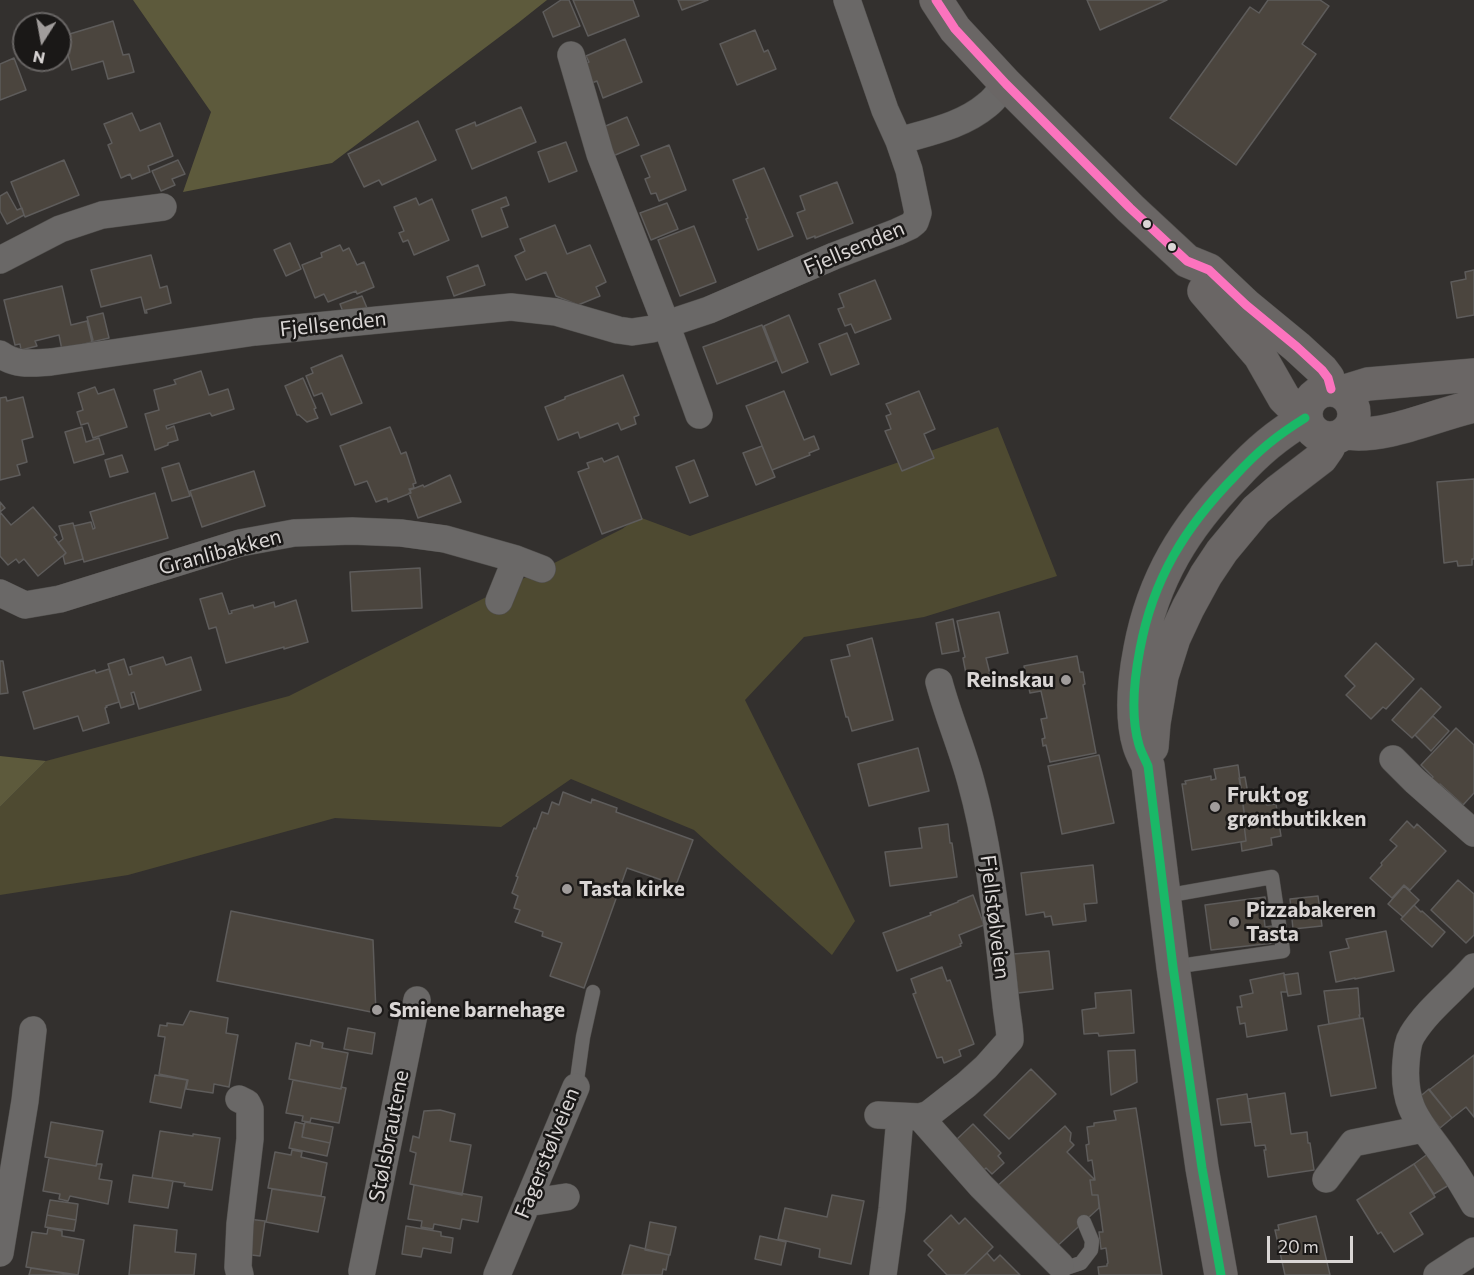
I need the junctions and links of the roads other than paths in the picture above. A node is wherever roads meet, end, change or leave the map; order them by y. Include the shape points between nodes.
1 (847, 0) edge
2 (920, 0) edge
3 (936, 0) edge
4 (955, 29) junction
5 (571, 55) dead end
6 (1006, 84) junction
7 (899, 141) junction
8 (163, 207) dead end
9 (0, 260) edge
10 (1187, 261) junction
11 (666, 324) junction
12 (0, 354) edge
13 (1474, 375) edge
14 (1336, 391) junction
15 (1474, 406) edge
16 (699, 415) dead end
17 (1305, 415) junction
18 (1339, 435) junction
19 (516, 559) junction
20 (542, 569) dead end
21 (0, 593) edge
22 (498, 601) dead end
23 (939, 682) dead end
24 (1393, 759) dead end
25 (1148, 766) junction
26 (1474, 833) edge
27 (1165, 896) junction
28 (1173, 967) junction
29 (1474, 967) edge
30 (593, 992) dead end
31 (417, 1000) dead end
32 (33, 1030) dead end
33 (576, 1087) joint
34 (239, 1099) dead end
35 (899, 1116) junction
36 (1423, 1129) junction
37 (1326, 1179) dead end
38 (566, 1197) dead end
39 (527, 1203) junction
40 (1474, 1204) edge
41 (1084, 1222) dead end
42 (1474, 1251) edge
43 (0, 1253) edge
44 (1060, 1265) joint
45 (362, 1274) edge
46 (240, 1275) edge
47 (497, 1275) edge
48 (883, 1275) edge
49 (1221, 1275) edge
50 (1437, 1275) edge

1 - 7 street, Fjellsenden
2 - 4 main road
3 - 4 main road
4 - 6 main road
5 - 11 street via 600,154
6 - 7 street via 989,104 969,118
6 - 10 main road
7 - 11 street, Fjellsenden via 918,213 910,226 709,310
8 - 9 street via 102,215 60,229
10 - 14 main road via 1209,270 1297,346 1322,370
10 - 17 main road via 1196,282 1260,356 1284,398
11 - 12 street, Fjellsenden via 632,332 556,312 511,307 255,332 51,362 24,364
11 - 16 street
13 - 14 main road via 1368,384
14 - 17 main road via 1320,391 1311,397
14 - 18 main road via 1349,398 1354,416 1351,426
15 - 18 main road via 1385,432
17 - 18 main road via 1315,434 1323,438
17 - 25 main road via 1226,484 1191,525 1164,572 1143,630 1134,690 1139,744
18 - 25 main road via 1321,458 1256,510 1206,575 1174,638 1165,667
19 - 20 street, Granlibakken
19 - 21 street, Granlibakken via 445,539 401,533 294,533 240,543 60,599 25,605
19 - 22 street
23 - 35 street, Fjellstølveien via 971,781 988,856 1010,1040 986,1067 929,1114
24 - 26 street via 1407,789
25 - 27 main road
27 - 28 main road
27 - 28 lane via 1272,877 1283,951
28 - 49 main road
29 - 36 street via 1410,1037 1405,1080 1411,1108
30 - 33 lane, Fagerstølveien
31 - 45 street, Stølsbrautene
32 - 43 street
33 - 39 street, Fagerstølveien
34 - 46 street via 250,1109 238,1256
35 - 44 street via 981,1186
35 - 48 street
36 - 37 street via 1353,1143
36 - 40 street
38 - 39 street
39 - 47 street, Fagerstølveien
41 - 44 lane via 1092,1241 1091,1250 1081,1263
42 - 50 street

